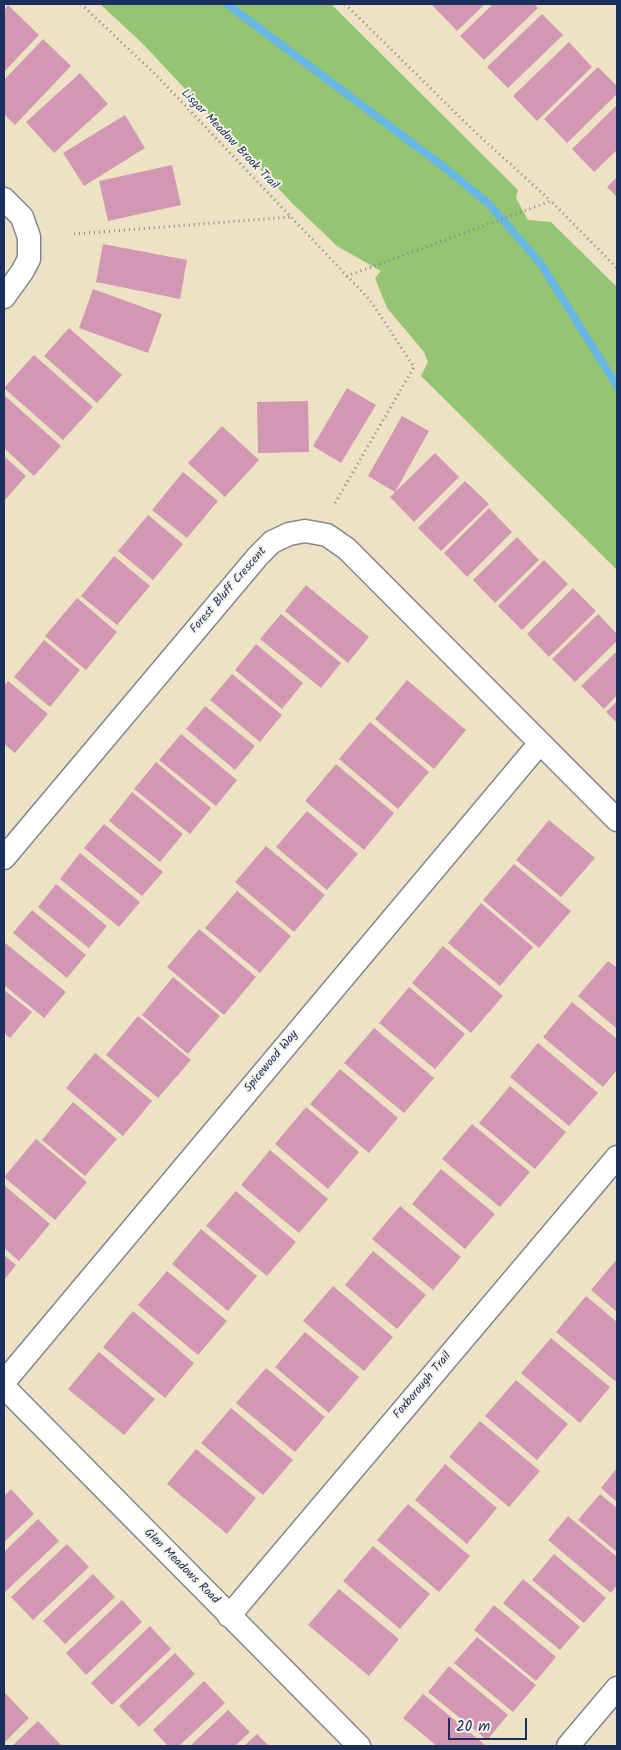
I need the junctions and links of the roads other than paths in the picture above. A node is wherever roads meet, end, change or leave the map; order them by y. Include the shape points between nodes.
1 (4, 199) edge
2 (4, 297) edge
3 (540, 743) junction
4 (617, 820) edge
5 (4, 858) edge
6 (617, 1157) edge
7 (4, 1382) edge
8 (4, 1387) edge
9 (229, 1616) junction
10 (617, 1688) edge
11 (359, 1746) edge
12 (568, 1746) edge

1 - 2 street via 22,217 29,237 29,258
3 - 4 street, Forest Bluff Crescent
3 - 5 street, Forest Bluff Crescent via 347,549 327,535 305,531 289,534 272,542 258,556
3 - 7 street, Spicewood Way
6 - 9 street, Foxborough Trail
8 - 9 street, Glen Meadows Road
9 - 11 street, Glen Meadows Road
10 - 12 street

